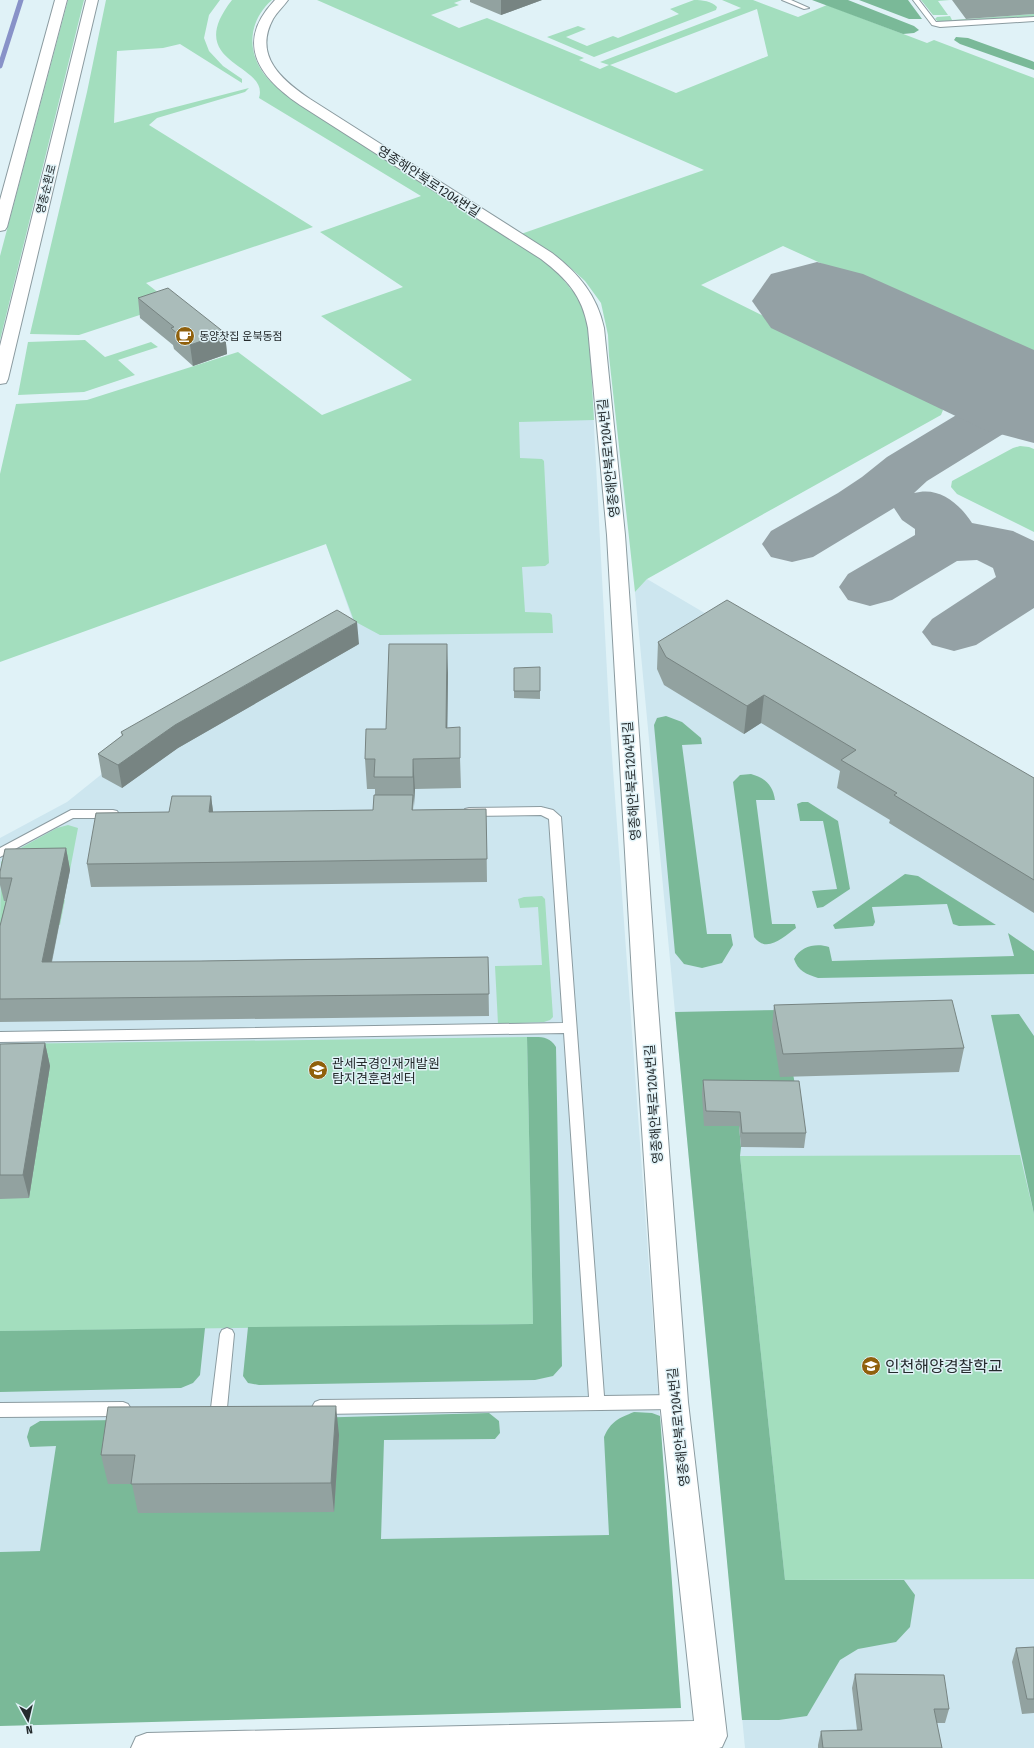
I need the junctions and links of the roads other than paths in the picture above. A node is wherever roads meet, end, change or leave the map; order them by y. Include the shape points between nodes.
1 (61, 0) edge
2 (92, 0) edge
3 (282, 0) edge
4 (785, 0) edge
5 (916, 0) edge
6 (806, 8) dead end
7 (1034, 20) edge
8 (0, 227) edge
9 (0, 379) edge
10 (454, 812) edge
11 (129, 814) edge
12 (0, 853) edge
13 (570, 1028) junction
14 (0, 1037) edge
15 (227, 1334) dead end
16 (674, 1402) junction
17 (597, 1403) junction
18 (306, 1407) edge
19 (203, 1408) edge
20 (219, 1408) junction
21 (235, 1408) edge
22 (141, 1409) edge
23 (0, 1410) edge
24 (712, 1742) edge
25 (146, 1748) edge

1 - 8 street
2 - 9 street, 영종순환로
3 - 16 street, 영종해안북로1204번길 via 264,24 259,42 264,62 280,83 548,258 578,285 594,313 616,534
4 - 6 lane
5 - 7 lane via 934,24
10 - 13 lane via 541,811 555,817
11 - 12 lane via 71,814
13 - 14 lane
13 - 17 lane
15 - 20 lane
16 - 17 lane
16 - 24 street, 영종해안북로1204번길
17 - 18 lane
19 - 20 lane
20 - 21 lane
22 - 23 lane
24 - 25 street

